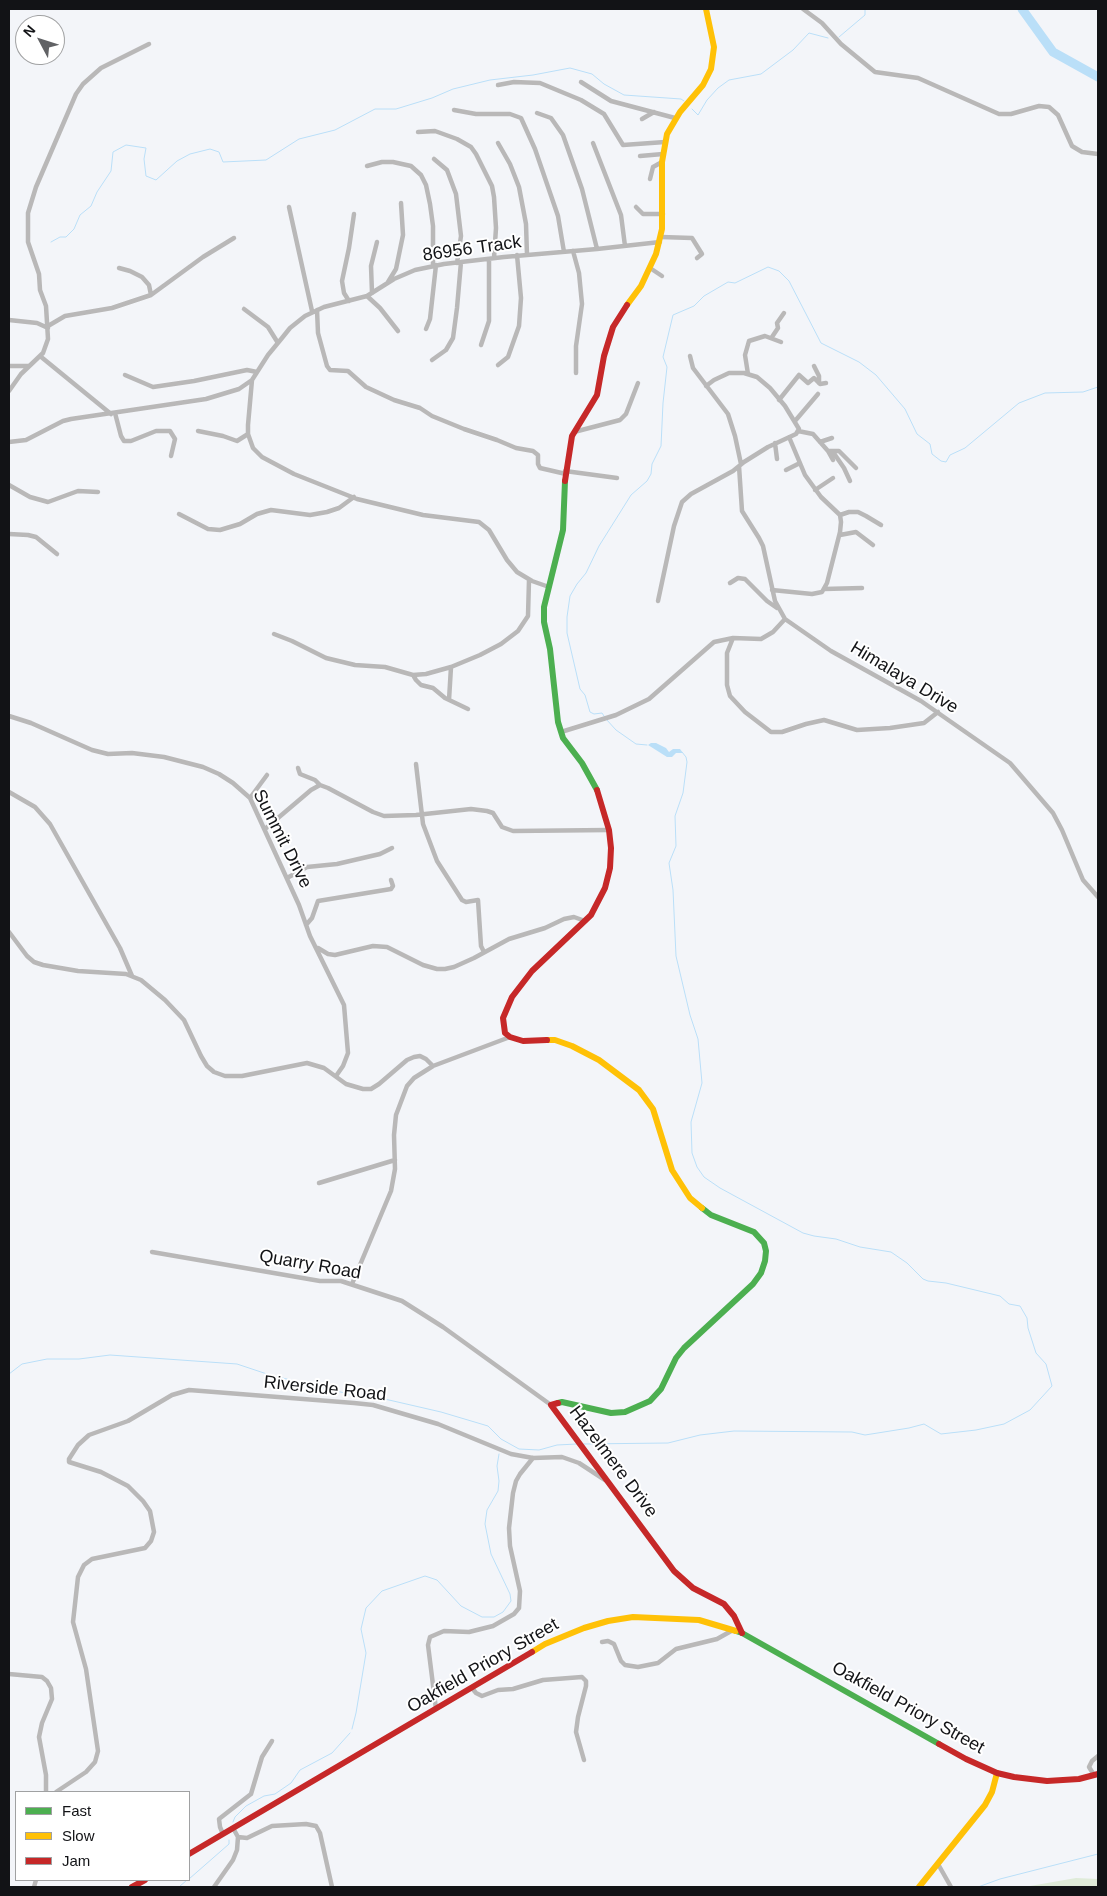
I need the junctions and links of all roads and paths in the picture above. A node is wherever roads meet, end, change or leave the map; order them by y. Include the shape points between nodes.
1 (706, 9) edge
2 (803, 9) edge
3 (149, 44) dead end
4 (581, 82) dead end
5 (498, 85) dead end
6 (454, 110) dead end
7 (654, 112) junction
8 (537, 113) dead end
9 (675, 118) junction
10 (642, 119) dead end
11 (418, 132) dead end
12 (665, 142) junction
13 (498, 143) dead end
14 (593, 143) dead end
15 (663, 154) junction
16 (1098, 154) edge
17 (640, 156) dead end
18 (434, 159) dead end
19 (662, 162) junction
20 (367, 166) dead end
21 (650, 179) dead end
22 (401, 204) dead end
23 (289, 207) dead end
24 (636, 207) dead end
25 (354, 214) dead end
26 (663, 214) junction
27 (234, 238) dead end
28 (660, 240) junction
29 (377, 242) dead end
30 (625, 246) junction
31 (597, 250) junction
32 (573, 251) junction
33 (564, 252) junction
34 (517, 255) junction
35 (527, 255) junction
36 (491, 258) junction
37 (697, 258) dead end
38 (459, 263) junction
39 (434, 266) junction
40 (119, 268) dead end
41 (650, 268) junction
42 (662, 276) dead end
43 (388, 283) junction
44 (151, 295) junction
45 (369, 295) junction
46 (349, 301) junction
47 (244, 309) dead end
48 (314, 310) junction
49 (784, 313) dead end
50 (9, 320) edge
51 (48, 327) junction
52 (426, 329) dead end
53 (398, 331) dead end
54 (772, 337) junction
55 (781, 342) dead end
56 (278, 343) junction
57 (481, 344) dead end
58 (40, 356) junction
59 (690, 356) dead end
60 (432, 360) dead end
61 (498, 365) dead end
62 (9, 366) edge
63 (28, 366) junction
64 (814, 366) dead end
65 (257, 372) junction
66 (576, 373) dead end
67 (124, 374) dead end
68 (748, 374) junction
69 (252, 380) junction
70 (638, 382) dead end
71 (826, 382) dead end
72 (820, 384) junction
73 (706, 386) junction
74 (9, 391) edge
75 (818, 394) dead end
76 (780, 400) junction
77 (113, 414) junction
78 (795, 421) junction
79 (798, 430) junction
80 (198, 432) dead end
81 (574, 432) junction
82 (248, 434) junction
83 (789, 437) junction
84 (832, 438) dead end
85 (9, 442) edge
86 (820, 442) junction
87 (774, 443) junction
88 (830, 452) junction
89 (170, 456) dead end
90 (778, 459) dead end
91 (833, 460) dead end
92 (800, 463) junction
93 (740, 465) junction
94 (856, 468) dead end
95 (786, 470) dead end
96 (565, 472) junction
97 (617, 478) dead end
98 (833, 478) dead end
99 (850, 481) dead end
100 (9, 485) edge
101 (815, 490) junction
102 (98, 492) dead end
103 (354, 497) junction
104 (179, 514) dead end
105 (840, 515) junction
106 (881, 525) dead end
107 (9, 534) edge
108 (840, 535) junction
109 (873, 545) dead end
110 (57, 554) dead end
111 (529, 580) junction
112 (730, 583) dead end
113 (549, 587) junction
114 (862, 588) dead end
115 (772, 590) junction
116 (824, 590) junction
117 (658, 602) dead end
118 (778, 609) junction
119 (785, 619) junction
120 (274, 634) dead end
121 (733, 638) junction
122 (451, 667) junction
123 (413, 675) junction
124 (449, 700) junction
125 (468, 709) dead end
126 (938, 712) junction
127 (9, 716) edge
128 (561, 732) junction
129 (416, 764) dead end
130 (298, 768) dead end
131 (267, 775) dead end
132 (320, 786) junction
133 (9, 792) edge
134 (250, 798) junction
135 (421, 815) junction
136 (265, 829) junction
137 (609, 830) junction
138 (392, 848) dead end
139 (287, 878) junction
140 (391, 880) dead end
141 (1098, 897) edge
142 (585, 921) junction
143 (306, 926) junction
144 (9, 932) edge
145 (317, 947) junction
146 (484, 952) junction
147 (132, 976) junction
148 (510, 1037) junction
149 (433, 1066) junction
150 (336, 1076) junction
151 (395, 1160) junction
152 (319, 1183) dead end
153 (152, 1252) dead end
154 (352, 1284) junction
155 (551, 1405) junction
156 (533, 1458) junction
157 (611, 1484) junction
158 (732, 1630) junction
159 (742, 1633) junction
160 (602, 1642) dead end
161 (9, 1674) edge
162 (472, 1688) junction
163 (436, 1709) junction
164 (272, 1741) dead end
165 (1098, 1756) edge
166 (584, 1760) dead end
167 (997, 1773) junction
168 (1096, 1774) edge
169 (46, 1791) edge
170 (58, 1791) edge
171 (233, 1828) junction
172 (223, 1834) junction
173 (238, 1837) junction
174 (190, 1853) edge
175 (938, 1864) junction
176 (143, 1881) edge
177 (132, 1887) edge
178 (214, 1887) edge
179 (332, 1887) edge
180 (919, 1887) edge
181 (951, 1887) edge

1 - 9 street via 714,47 711,70 703,85
2 - 16 street via 875,72 918,78 999,114 1049,107 1058,115 1072,146 1082,152
3 - 51 street via 101,68 83,84 36,187 28,212 28,242 39,274
4 - 7 street via 611,100
5 - 12 street via 540,83 581,100 604,114 623,145
6 - 33 street via 510,114 521,118 558,216
7 - 9 street
7 - 10 street
8 - 31 street via 551,118 563,135 582,189
9 - 12 street
11 - 36 street via 435,131 458,138 476,154 494,197 496,228
12 - 15 street
13 - 35 street via 519,186 526,224
14 - 30 street via 621,215
15 - 17 street
15 - 19 street
18 - 38 street via 447,170 456,194 461,236
19 - 21 street via 653,167
19 - 26 street
20 - 39 street via 393,162 412,166 421,175 430,204
22 - 43 street via 403,235 396,269
23 - 48 street
24 - 26 street via 643,214
25 - 46 street via 342,281
26 - 28 street
27 - 44 street
28 - 30 street, 86956 Track
28 - 37 street, 86956 Track via 692,238 702,254
28 - 41 street
29 - 45 street
30 - 31 street, 86956 Track
31 - 32 street, 86956 Track
32 - 33 street, 86956 Track
32 - 66 street via 582,296
33 - 35 street, 86956 Track
34 - 35 street, 86956 Track
34 - 36 street, 86956 Track
34 - 61 street via 521,298 519,326 508,357
36 - 38 street, 86956 Track
36 - 57 street via 489,321
38 - 39 street, 86956 Track
38 - 60 street via 453,338 446,350
39 - 43 street, 86956 Track via 405,274
39 - 52 street via 430,319
40 - 44 street via 142,277 149,285
41 - 42 street
41 - 81 street via 613,327 597,395
43 - 45 street, 86956 Track
44 - 51 street via 112,308 64,316
45 - 46 street, 86956 Track
45 - 53 street
46 - 48 street, 86956 Track
47 - 56 street via 268,327
48 - 56 street, 86956 Track via 294,324
48 - 96 street via 330,370 348,371 366,387 394,400 420,408 464,429 536,453 540,468
49 - 54 street
50 - 51 street
51 - 58 street via 46,346
54 - 55 street
54 - 68 street via 758,337 747,344 745,360
56 - 65 street, 86956 Track
58 - 63 street
58 - 77 street
59 - 73 street, Himalaya Drive via 693,368
62 - 63 street
63 - 74 street
64 - 72 street
65 - 67 street via 247,370 153,387
65 - 69 street, 86956 Track
68 - 73 street via 729,373
68 - 76 street via 762,380
69 - 77 street, 86956 Track via 239,389 206,399
69 - 82 street
70 - 81 street via 626,414 620,420
71 - 72 street
72 - 76 street via 814,378 808,383 799,376
73 - 93 street, Himalaya Drive via 730,418
75 - 78 street
76 - 78 street
77 - 85 street, 86956 Track via 62,421 26,440
77 - 89 street via 124,441 156,431 170,431 175,439
78 - 79 street
79 - 83 street
79 - 86 street via 813,434
80 - 82 street via 237,440
81 - 96 street
82 - 103 street via 253,448 262,457 294,474
83 - 87 street
83 - 92 street
84 - 86 street
86 - 88 street
87 - 90 street
87 - 93 street
88 - 91 street
88 - 94 street via 839,452
88 - 99 street
92 - 95 street
92 - 101 street
93 - 115 street, Himalaya Drive via 742,511 763,546
93 - 117 street via 682,502
96 - 97 street
96 - 113 street via 564,525
98 - 101 street
100 - 102 street via 30,497 48,502 78,491
101 - 105 street
103 - 104 street via 327,512 310,515 271,510 220,530 208,529
103 - 111 street via 412,513 479,522 490,530 512,567
105 - 106 street via 858,512
105 - 108 street
107 - 110 street via 36,537
108 - 109 street via 856,532
108 - 116 street
111 - 113 street
111 - 122 street via 528,616 518,631 501,644
112 - 118 street via 738,578 746,579
113 - 128 street via 544,614
114 - 116 street
115 - 116 street via 816,594
115 - 118 street, Himalaya Drive
118 - 119 street, Himalaya Drive
119 - 121 street via 761,639
119 - 126 street, Himalaya Drive via 831,651
120 - 123 street via 326,658
121 - 126 street via 727,653 730,696 771,732 824,720 857,730 890,728 924,723
121 - 128 street via 710,644 656,694 638,705
122 - 123 street
122 - 124 street
123 - 124 street via 418,683 436,690
124 - 125 street
126 - 141 street, Himalaya Drive via 1001,756 1031,787 1057,820 1080,875
127 - 134 street, Summit Drive via 92,750 164,757 203,768 226,778
128 - 137 street via 594,780
129 - 135 street
130 - 132 street via 300,774 315,780
131 - 134 street
132 - 135 street via 379,814
132 - 136 street
133 - 147 street via 36,807 50,824 120,948
134 - 136 street, Summit Drive
135 - 137 street via 470,809 493,813 502,827 513,831
135 - 146 street via 437,860 464,902 478,900
136 - 139 street, Summit Drive
137 - 142 street via 611,848 606,888
138 - 139 street via 337,864 307,867
139 - 143 street, Summit Drive
140 - 143 street via 391,889 318,900
142 - 146 street via 570,917 509,939
142 - 148 street via 532,971 516,991 503,1018 505,1033
143 - 145 street, Summit Drive
144 - 147 street via 26,956 43,965
145 - 146 street via 335,955 387,946 423,965 438,969 454,967
145 - 150 street, Summit Drive via 345,1011 348,1053
147 - 150 street via 141,980 184,1020 200,1056 214,1072 242,1076 307,1063
148 - 149 street
148 - 155 street, Hazelmere Drive via 523,1041 555,1040 572,1046 599,1060 639,1090 653,1109 672,1170 690,1198 711,1215 754,1232 760,1237 766,1252 761,1273 753,1284 684,1348 661,1390 650,1401 618,1412 596,1411 562,1402
149 - 150 street via 426,1059 414,1057 371,1089 355,1088
149 - 151 street via 414,1078 402,1098 396,1115
151 - 152 street
151 - 154 street via 388,1197
153 - 154 street, Quarry Road
154 - 155 street, Quarry Road via 416,1309
155 - 157 street, Hazelmere Drive
156 - 157 street, Riverside Road via 554,1456 571,1460
156 - 163 street via 516,1481 509,1528 520,1591 519,1608 493,1626 469,1632 444,1631 430,1637 428,1645
156 - 170 street, Riverside Road via 511,1454 438,1424 373,1405 189,1390 172,1395 128,1421 89,1435 78,1445 70,1463 101,1472 128,1486 150,1512 154,1532 145,1548 92,1559 78,1577 73,1622 86,1669 98,1751 95,1762 86,1772
157 - 159 street, Hazelmere Drive via 674,1571 693,1588 724,1604
158 - 159 street, Oakfield Priory Street
158 - 160 street via 716,1639 676,1648 658,1662 638,1668 621,1661 614,1644
158 - 162 street, Oakfield Priory Street via 699,1620 677,1618 633,1617 608,1621 545,1644
159 - 167 street, Oakfield Priory Street via 966,1760
161 - 169 street via 42,1677 51,1688 52,1699 39,1737
162 - 163 street, Oakfield Priory Street
162 - 166 street via 482,1696 544,1680 582,1677 586,1686 576,1732
163 - 171 street, Oakfield Priory Street
164 - 172 street via 262,1757 251,1794 219,1820
165 - 168 street via 1090,1767
167 - 168 street, Oakfield Priory Street via 1047,1781
167 - 175 street via 989,1798
171 - 172 street, Oakfield Priory Street
171 - 173 street
172 - 174 street, Oakfield Priory Street
173 - 178 street via 233,1860
173 - 179 street via 247,1838 272,1826 316,1826
175 - 180 street
175 - 181 street
176 - 177 street

